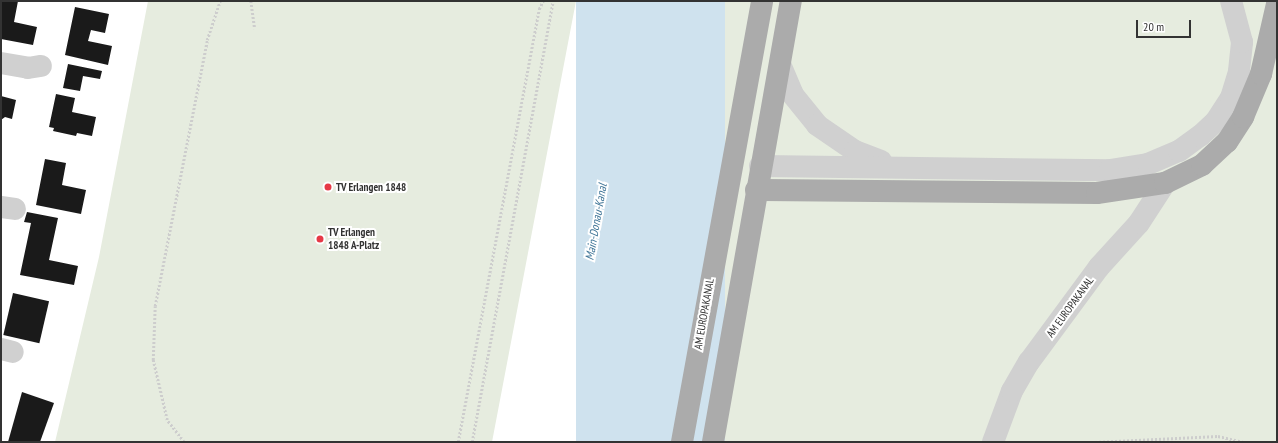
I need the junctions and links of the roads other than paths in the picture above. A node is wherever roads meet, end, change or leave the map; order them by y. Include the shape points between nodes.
1 (762, 1) edge
2 (791, 1) edge
3 (1231, 1) edge
4 (1277, 4) edge
5 (1, 63) edge
6 (780, 64) junction
7 (41, 66) dead end
8 (735, 150) junction
9 (898, 166) junction
10 (754, 177) junction
11 (1165, 183) junction
12 (728, 187) junction
13 (682, 442) edge
14 (713, 442) edge
15 (994, 442) edge

1 - 8 main road, AM EUROPAKANAL
2 - 6 main road
3 - 9 street via 1242,42 1239,71 1231,98 1216,121 1179,152 1148,164 1110,170
4 - 11 main road via 1261,74 1243,117 1227,142 1202,165
5 - 7 street via 28,68
6 - 9 street via 793,95 817,125 855,151
6 - 10 main road
8 - 10 main road
8 - 12 main road, AM EUROPAKANAL
9 - 10 street
10 - 11 main road via 1097,193
10 - 12 main road
10 - 14 main road
11 - 15 street, AM EUROPAKANAL via 1139,224 1099,267 1029,362 1012,391
12 - 13 main road, AM EUROPAKANAL

